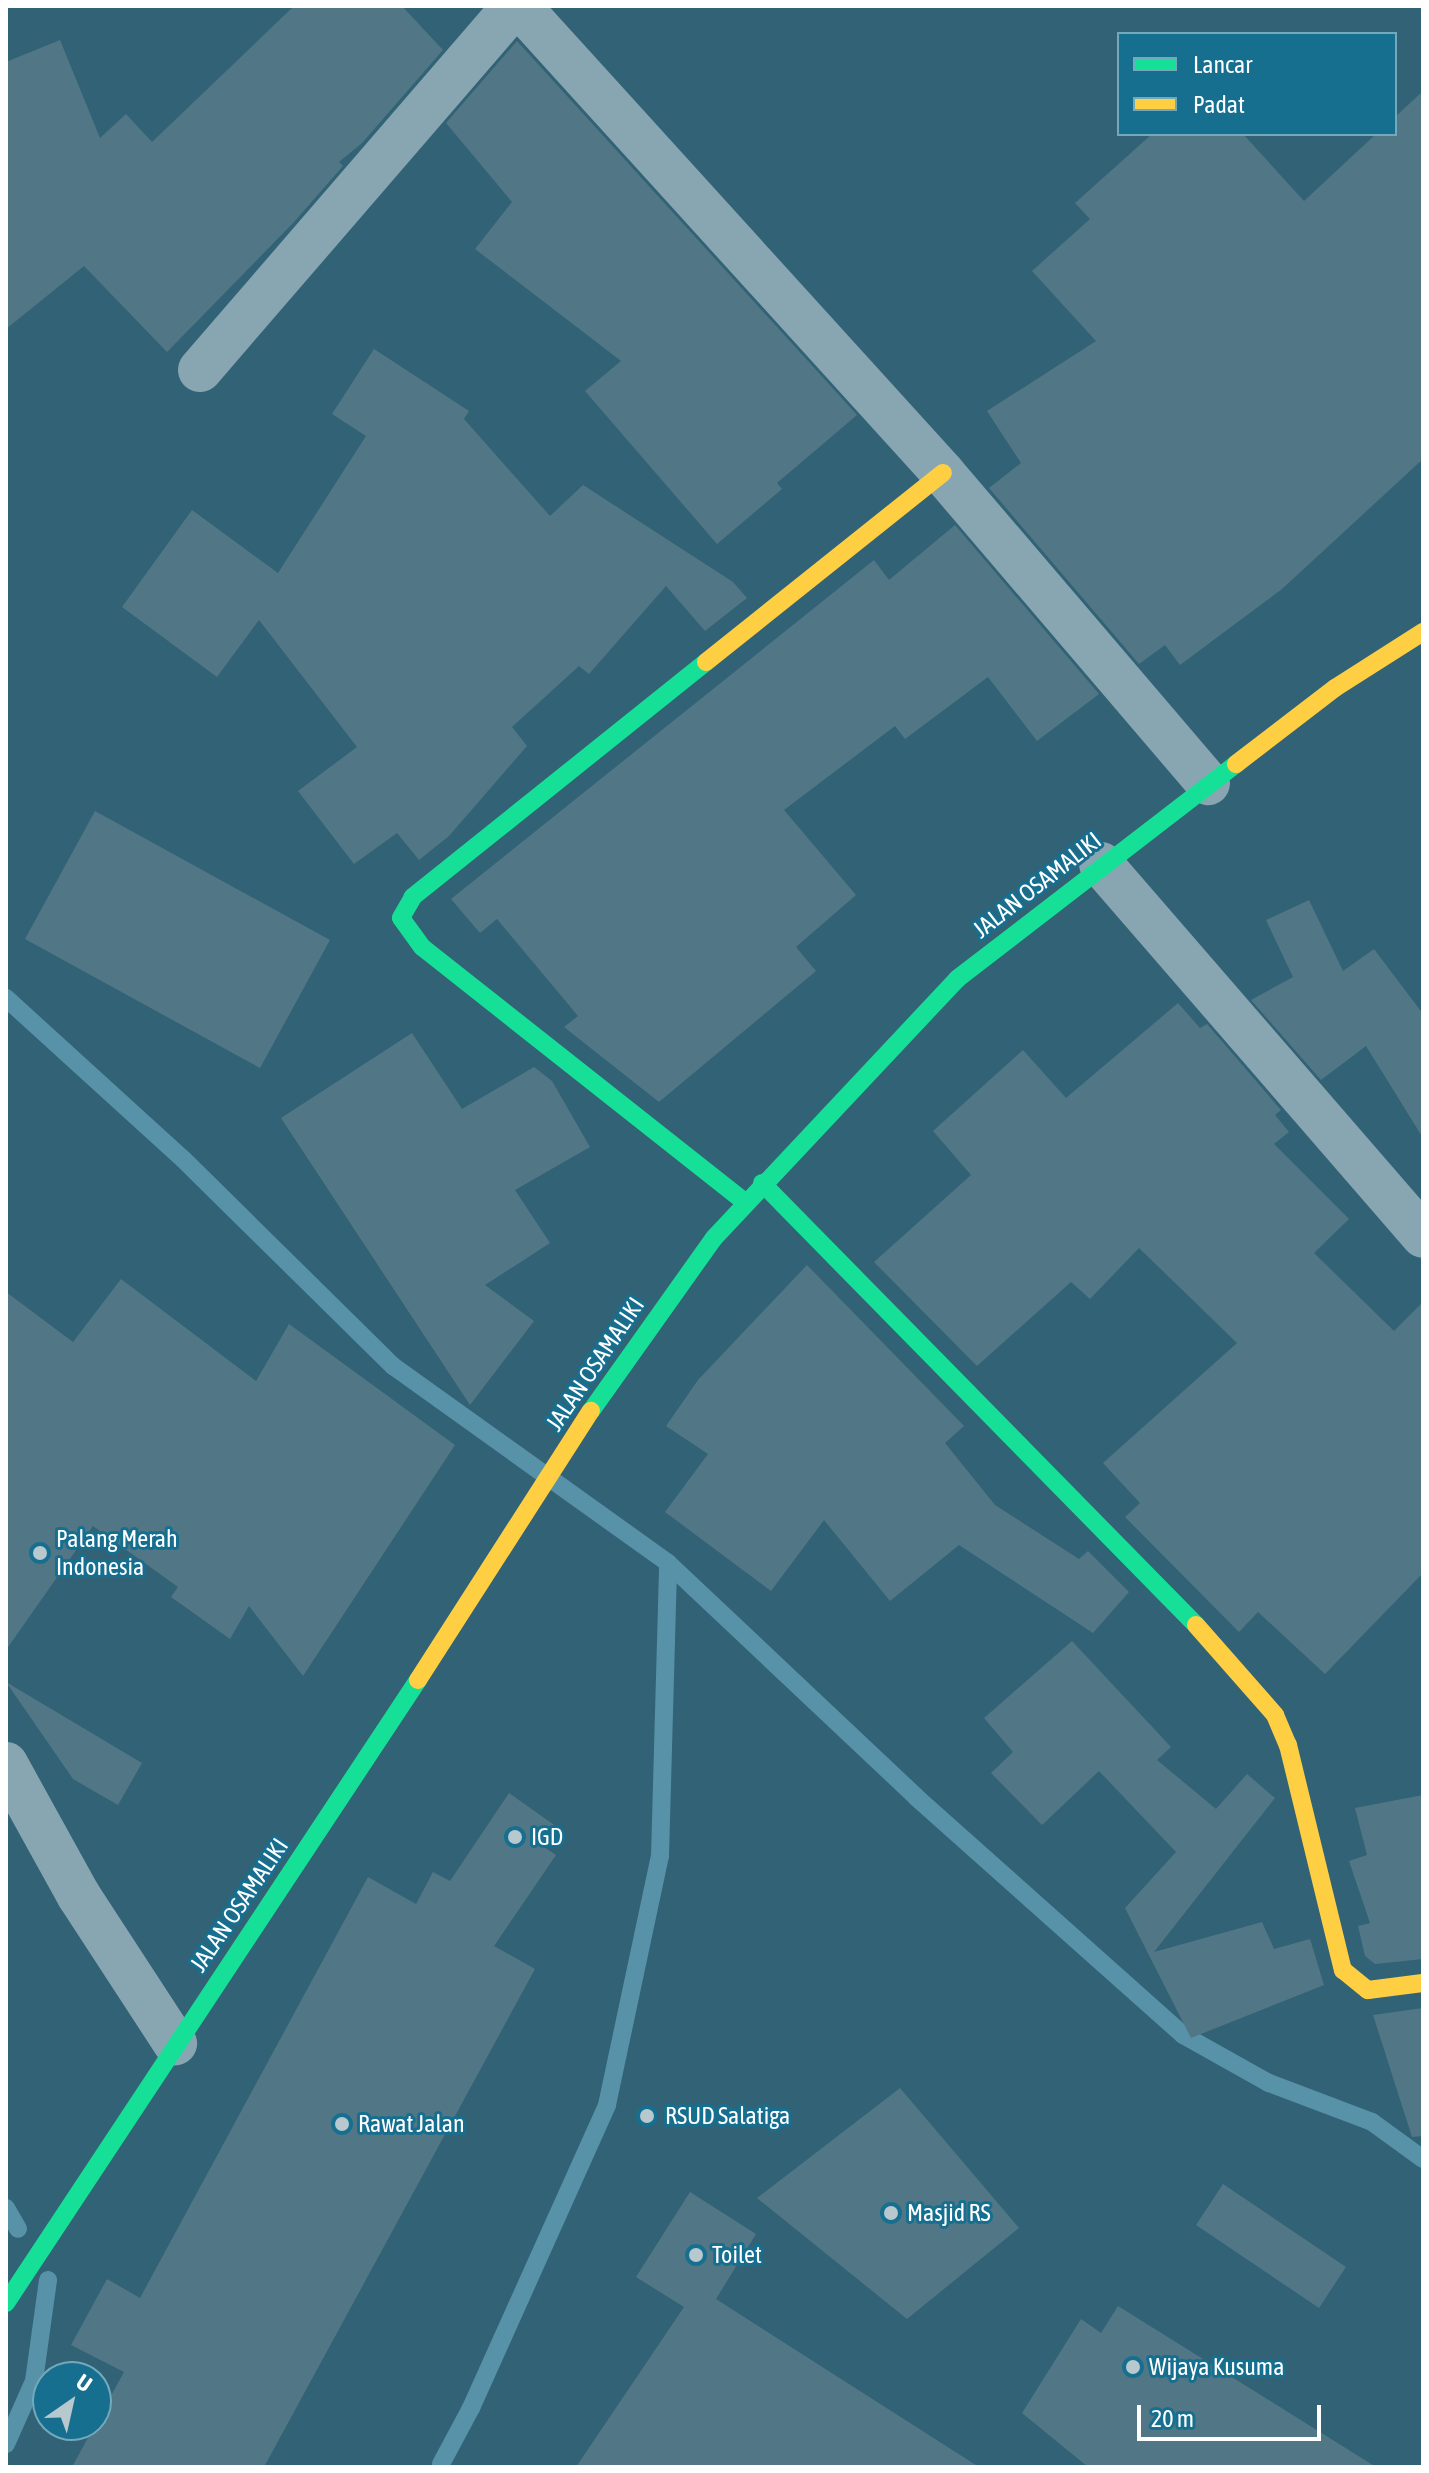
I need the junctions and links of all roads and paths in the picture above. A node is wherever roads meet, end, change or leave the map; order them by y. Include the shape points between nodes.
1 (516, 6) edge
2 (200, 370) dead end
3 (943, 473) junction
4 (1423, 632) edge
5 (1208, 783) junction
6 (1101, 864) junction
7 (762, 1183) junction
8 (745, 1202) junction
9 (1423, 1236) edge
10 (6, 1764) edge
11 (1423, 1983) edge
12 (175, 2043) junction
13 (6, 2303) edge

1 - 2 street
1 - 3 street
3 - 5 street
3 - 8 main road via 413,897 401,918 422,947
4 - 5 main road, JALAN OSAMALIKI via 1335,688
5 - 6 main road, JALAN OSAMALIKI
6 - 7 main road, JALAN OSAMALIKI via 957,979
6 - 9 street
7 - 8 main road, JALAN OSAMALIKI
7 - 11 main road via 1239,1669 1275,1715 1288,1745 1343,1970 1368,1990
8 - 12 main road, JALAN OSAMALIKI via 616,1371
10 - 12 street via 79,1896
12 - 13 main road, JALAN OSAMALIKI

